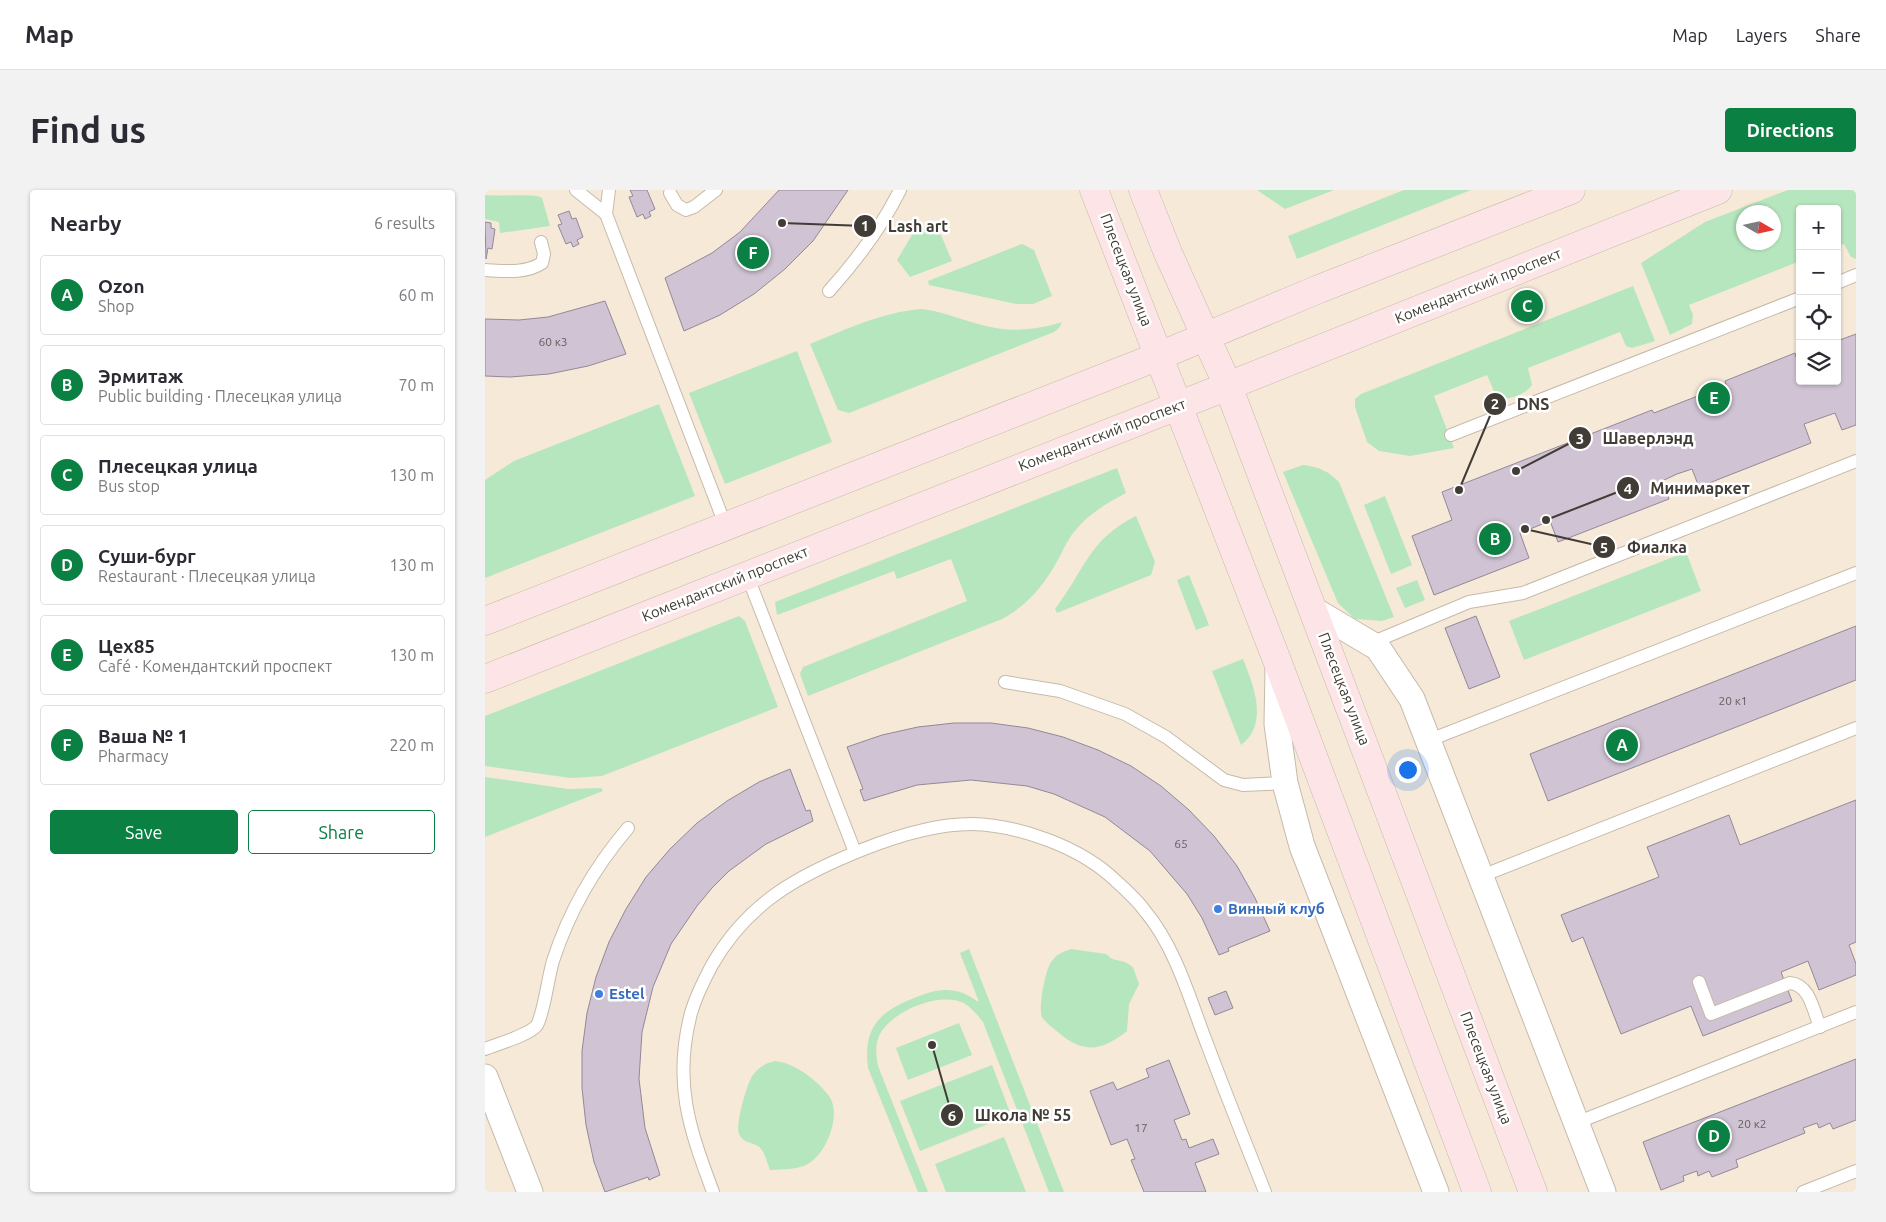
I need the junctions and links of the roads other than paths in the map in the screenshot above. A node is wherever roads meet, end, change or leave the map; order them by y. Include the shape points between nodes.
1 (576, 190) edge
2 (609, 190) edge
3 (716, 190) edge
4 (901, 190) edge
5 (1094, 190) edge
6 (1143, 190) edge
7 (1571, 190) edge
8 (1718, 190) edge
9 (670, 193) dead end
10 (606, 214) junction
11 (541, 242) dead end
12 (485, 270) edge
13 (1856, 275) edge
14 (1841, 281) edge
15 (829, 291) dead end
16 (1796, 300) edge
17 (1205, 336) junction
18 (1159, 356) junction
19 (1228, 386) junction
20 (1179, 406) junction
21 (1451, 435) dead end
22 (1856, 462) edge
23 (726, 527) junction
24 (1856, 573) edge
25 (747, 575) junction
26 (1314, 610) junction
27 (485, 621) edge
28 (1371, 643) junction
29 (1279, 663) junction
30 (485, 679) edge
31 (1005, 682) dead end
32 (1856, 728) edge
33 (1427, 741) junction
34 (1285, 783) junction
35 (628, 828) dead end
36 (855, 852) junction
37 (1479, 876) junction
38 (1699, 982) dead end
39 (1856, 1012) edge
40 (1819, 1027) junction
41 (485, 1049) edge
42 (485, 1077) edge
43 (492, 1118) edge
44 (1576, 1123) junction
45 (1856, 1171) edge
46 (530, 1192) edge
47 (713, 1192) edge
48 (1265, 1192) edge
49 (1436, 1192) edge
50 (1477, 1192) edge
51 (1533, 1192) edge
52 (1603, 1192) edge
53 (1803, 1192) edge

1 - 10 lane
2 - 10 lane
3 - 9 lane via 686,210
4 - 15 lane via 876,234
5 - 18 main road, Плесецкая улица
6 - 17 main road, Плесецкая улица
7 - 17 main road
8 - 19 main road, Комендантский проспект
10 - 23 lane
11 - 12 lane via 542,263 534,268 510,272
13 - 14 lane
16 - 21 lane
17 - 18 main road
17 - 19 main road, Плесецкая улица
18 - 20 main road, Плесецкая улица
18 - 23 main road
19 - 20 main road, Комендантский проспект
19 - 26 main road, Плесецкая улица
20 - 25 main road, Комендантский проспект
20 - 29 main road, Плесецкая улица
22 - 28 lane via 1523,593 1469,602
23 - 27 main road
24 - 33 lane
25 - 30 main road, Комендантский проспект
25 - 36 lane
26 - 28 street
26 - 51 main road, Плесецкая улица
28 - 33 street via 1378,648 1412,699
29 - 34 street via 1277,724
29 - 50 main road, Плесецкая улица
31 - 34 lane via 1061,691 1125,714 1166,737 1224,780 1243,785
32 - 37 lane
33 - 37 street
34 - 49 street via 1302,846
35 - 41 lane via 593,874 572,912 549,974 537,1025
36 - 47 lane via 793,882 752,912 727,941 701,984 686,1038 684,1098 690,1131
36 - 48 lane via 923,830 971,824 1034,834 1083,856 1114,878 1146,911 1163,938
37 - 44 street
38 - 40 lane via 1711,1014 1790,983 1799,984 1805,990
39 - 40 lane
40 - 44 lane
42 - 43 street
43 - 46 street
44 - 52 street
45 - 53 lane

